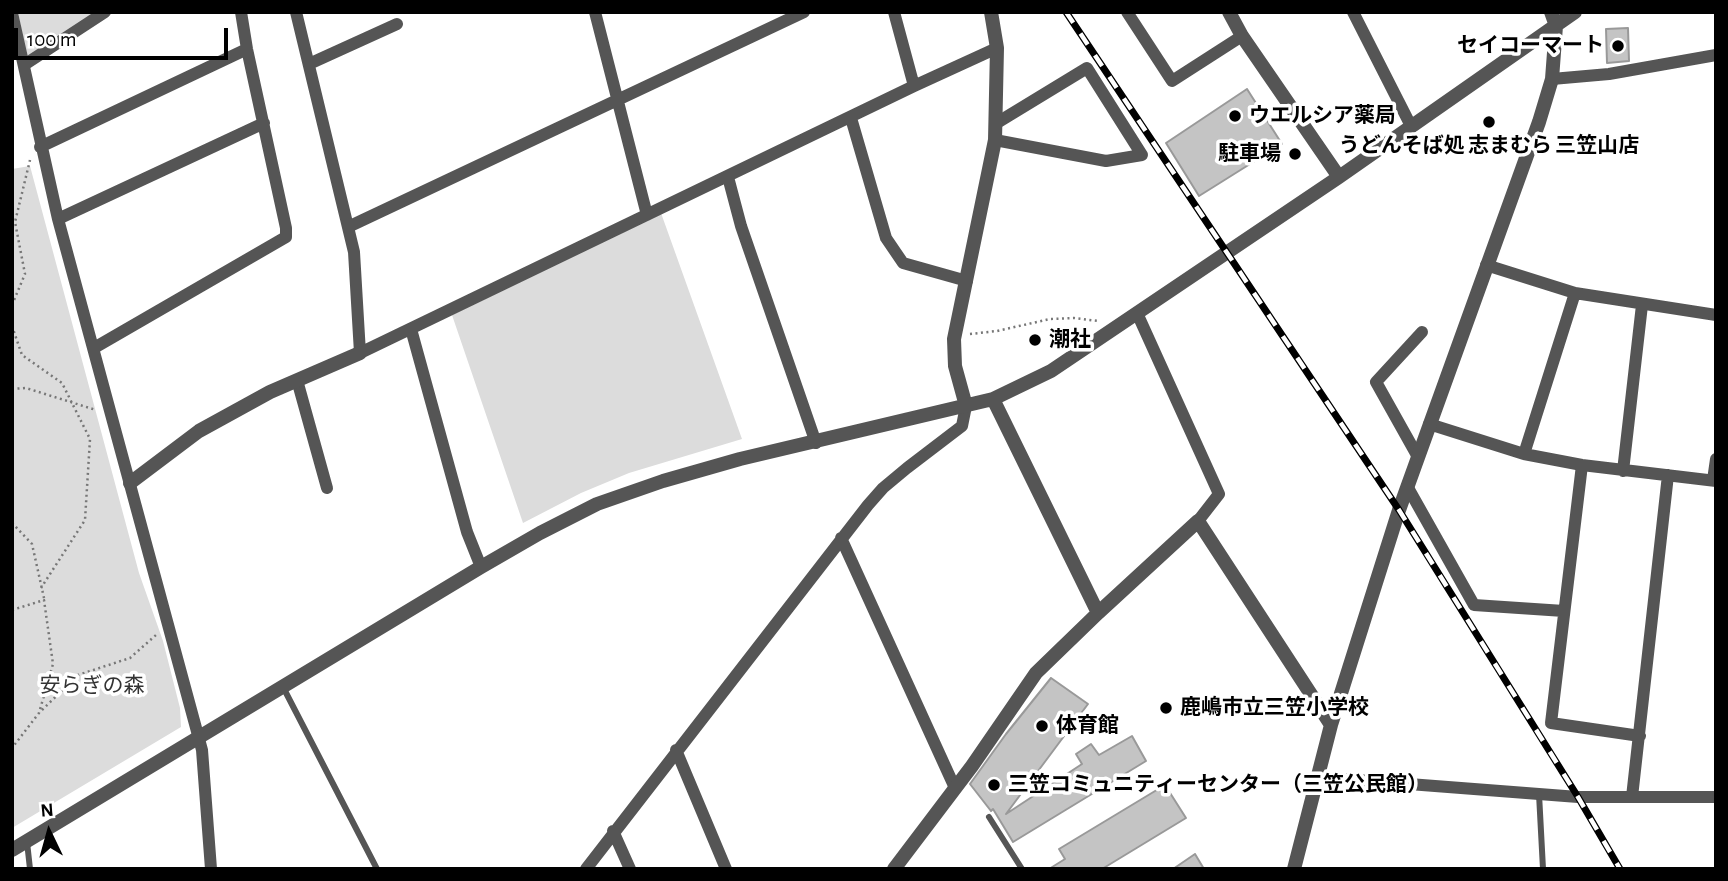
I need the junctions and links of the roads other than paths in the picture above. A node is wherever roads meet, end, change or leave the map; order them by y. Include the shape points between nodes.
1 (105, 12) edge
2 (241, 12) edge
3 (296, 12) edge
4 (804, 12) edge
5 (894, 12) edge
6 (991, 12) edge
7 (1127, 12) edge
8 (1353, 12) edge
9 (1575, 12) edge
10 (12, 13) edge
11 (598, 13) edge
12 (1229, 13) edge
13 (1553, 19) edge
14 (397, 24) dead end
15 (1242, 36) junction
16 (997, 48) junction
17 (247, 49) junction
18 (1716, 55) edge
19 (309, 64) junction
20 (24, 65) junction
21 (1552, 79) junction
22 (914, 86) junction
23 (617, 98) junction
24 (851, 118) junction
25 (264, 122) junction
26 (995, 124) junction
27 (1411, 126) junction
28 (995, 140) junction
29 (40, 147) junction
30 (728, 177) junction
31 (1339, 177) junction
32 (647, 215) junction
33 (58, 219) junction
34 (348, 227) junction
35 (1486, 265) junction
36 (967, 281) junction
37 (1575, 293) junction
38 (1642, 305) junction
39 (1137, 313) junction
40 (1716, 315) edge
41 (411, 329) junction
42 (1422, 332) dead end
43 (94, 348) junction
44 (360, 353) junction
45 (297, 380) junction
46 (993, 399) junction
47 (965, 406) junction
48 (1429, 424) junction
49 (816, 443) junction
50 (1524, 454) junction
51 (1418, 457) junction
52 (1716, 459) edge
53 (1582, 465) junction
54 (1623, 471) junction
55 (1668, 475) junction
56 (1714, 481) edge
57 (130, 484) junction
58 (1407, 486) junction
59 (327, 488) dead end
60 (1198, 521) junction
61 (841, 538) junction
62 (481, 567) junction
63 (1564, 611) junction
64 (1098, 612) junction
65 (283, 686) junction
66 (1331, 725) junction
67 (199, 736) junction
68 (1640, 736) junction
69 (676, 750) junction
70 (1318, 777) junction
71 (955, 788) junction
72 (1539, 794) junction
73 (1632, 797) junction
74 (1716, 797) edge
75 (989, 817) dead end
76 (613, 831) junction
77 (27, 841) junction
78 (12, 850) edge
79 (898, 867) edge
80 (30, 869) edge
81 (211, 869) edge
82 (377, 869) edge
83 (586, 869) edge
84 (630, 869) edge
85 (726, 869) edge
86 (1022, 869) edge
87 (1294, 869) edge
88 (1543, 869) edge

1 - 20 street
2 - 17 street
3 - 19 street
4 - 23 street
5 - 22 street
6 - 16 street
7 - 15 street via 1171,81
8 - 27 street
9 - 13 street
10 - 20 street
11 - 23 street
12 - 15 street
13 - 21 street
13 - 27 street
14 - 19 street
15 - 31 street
16 - 22 street
16 - 26 street
17 - 25 street
17 - 29 street
18 - 21 street
19 - 34 street
20 - 29 street
21 - 35 street
22 - 24 street
23 - 32 street
23 - 34 street
24 - 30 street
24 - 36 street via 886,237 903,263
25 - 33 street
25 - 43 street via 285,237
26 - 28 street
26 - 28 street via 1087,68 1142,155 1106,161
27 - 31 street
28 - 36 street
29 - 33 street
30 - 32 street
30 - 49 street
31 - 39 street
32 - 41 street
33 - 43 street
34 - 44 street via 354,252
35 - 37 street
35 - 48 street
36 - 47 street via 955,366
37 - 38 street
37 - 50 street
38 - 40 street
38 - 54 street
39 - 46 street via 1051,371
39 - 60 street via 1219,494
41 - 44 street
41 - 62 street via 467,532
42 - 51 street via 1376,382
43 - 57 street
44 - 45 street
45 - 57 street via 199,431
45 - 59 street
46 - 47 street
46 - 64 street
47 - 49 street
47 - 61 street via 962,426 883,488
48 - 50 street
48 - 51 street
49 - 62 street via 740,459 597,504
50 - 53 street
51 - 58 street
52 - 56 street
53 - 54 street
53 - 63 street
54 - 55 street
55 - 56 street
55 - 68 street
57 - 67 street
58 - 63 street via 1474,605
58 - 66 street
60 - 64 street
60 - 66 street
61 - 69 street
61 - 71 street
62 - 65 street
63 - 68 street via 1551,723
64 - 71 street via 1036,673
65 - 67 street
65 - 82 lane
66 - 70 street
67 - 77 street
67 - 81 street
68 - 73 street
69 - 76 street
69 - 85 street
70 - 72 street
70 - 87 street
71 - 79 street
72 - 73 street
72 - 88 lane
73 - 74 street
75 - 86 lane
76 - 83 street
76 - 84 street
77 - 78 street
77 - 80 lane

